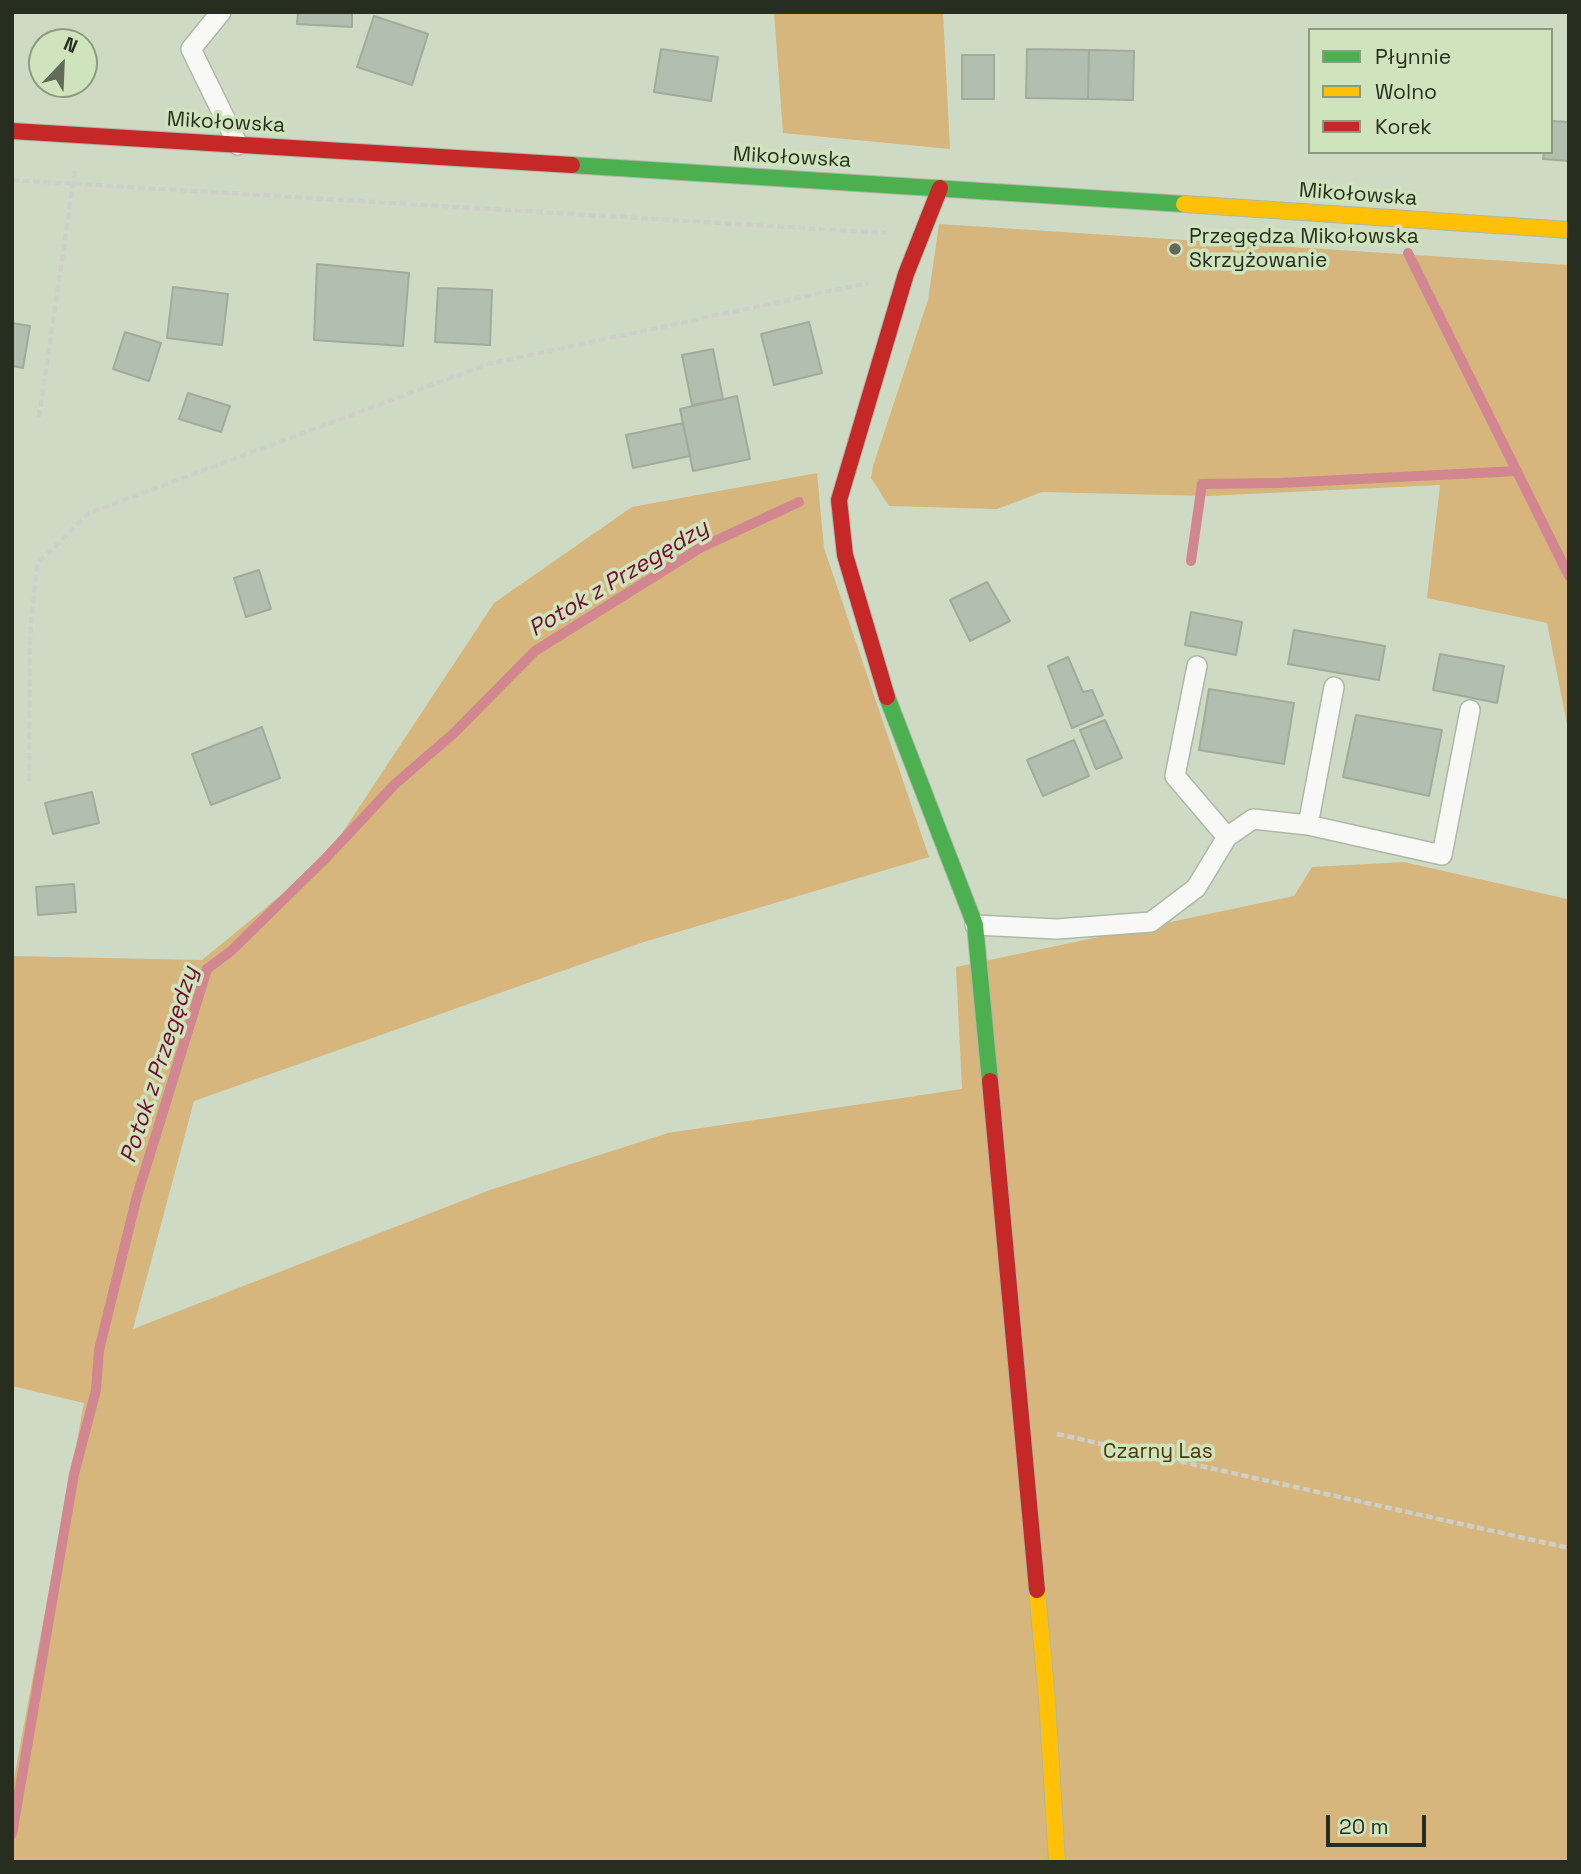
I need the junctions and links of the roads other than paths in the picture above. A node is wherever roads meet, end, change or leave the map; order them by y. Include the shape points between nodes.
1 (221, 12) edge
2 (12, 131) edge
3 (238, 145) junction
4 (940, 188) junction
5 (1569, 230) edge
6 (1197, 666) dead end
7 (1334, 687) dead end
8 (1470, 710) dead end
9 (1308, 825) junction
10 (1227, 837) junction
11 (975, 925) junction
12 (1058, 1862) edge

1 - 3 lane via 191,48
2 - 3 street, Mikołowska
3 - 4 street, Mikołowska
4 - 5 street, Mikołowska
4 - 11 street via 906,274 839,500 845,555 891,712
6 - 10 lane via 1175,775
7 - 9 lane
8 - 9 lane via 1442,855
9 - 10 lane via 1253,819
10 - 11 lane via 1196,888 1151,922 1057,929
11 - 12 street via 1048,1700

